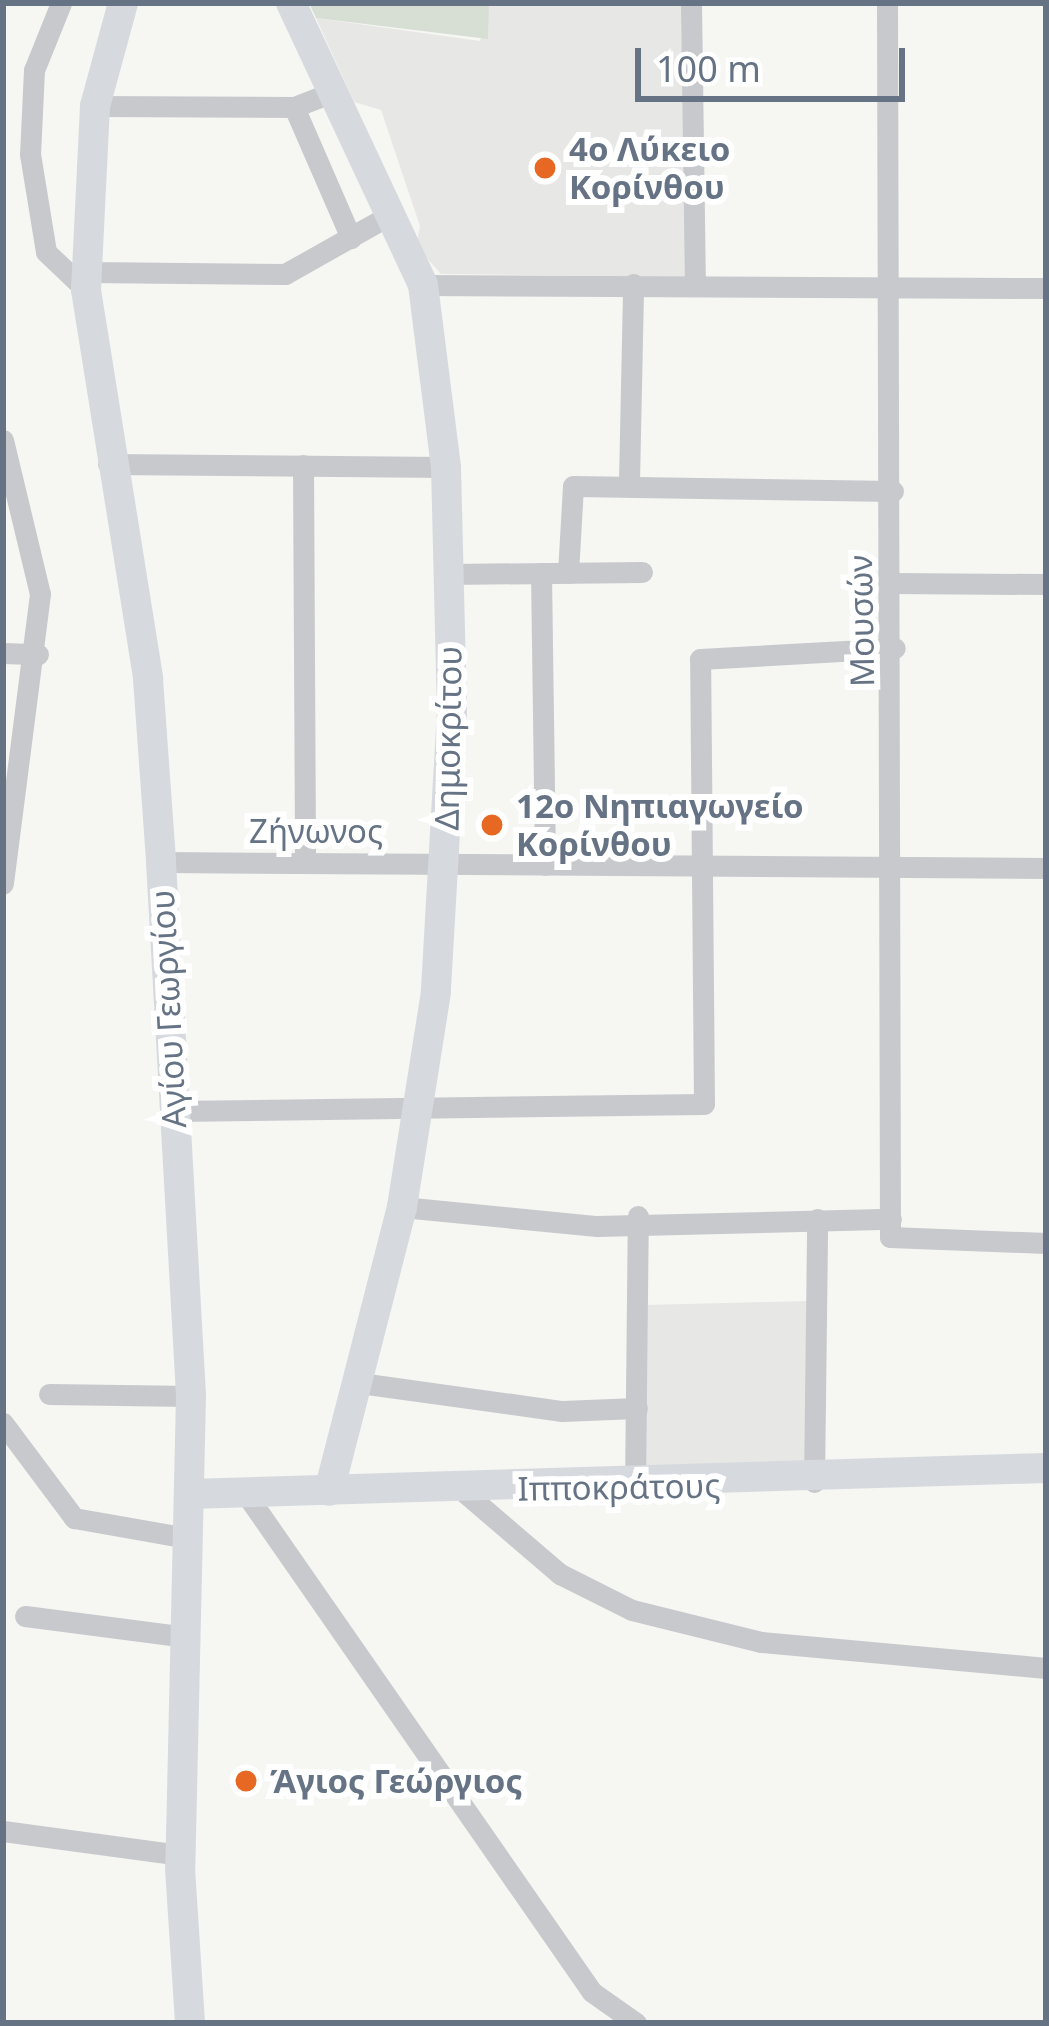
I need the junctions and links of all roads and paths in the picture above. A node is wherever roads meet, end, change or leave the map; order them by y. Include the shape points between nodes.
1 (61, 3) edge
2 (123, 3) edge
3 (291, 3) edge
4 (691, 3) edge
5 (887, 3) edge
6 (331, 93) junction
7 (95, 106) junction
8 (294, 107) junction
9 (386, 217) junction
10 (351, 238) junction
11 (87, 281) junction
12 (633, 284) junction
13 (695, 284) junction
14 (423, 285) junction
15 (889, 287) junction
16 (1046, 288) edge
17 (3, 440) edge
18 (108, 464) junction
19 (303, 465) junction
20 (446, 467) junction
21 (8, 473) edge
22 (629, 482) junction
23 (893, 491) junction
24 (642, 572) dead end
25 (541, 573) junction
26 (568, 573) junction
27 (449, 574) junction
28 (892, 583) junction
29 (1046, 584) edge
30 (895, 649) junction
31 (3, 653) edge
32 (38, 654) junction
33 (161, 862) junction
34 (305, 863) junction
35 (445, 864) junction
36 (545, 865) junction
37 (703, 866) junction
38 (897, 868) junction
39 (1046, 868) edge
40 (3, 884) edge
41 (420, 1108) junction
42 (173, 1111) junction
43 (402, 1207) junction
44 (638, 1216) junction
45 (817, 1219) junction
46 (891, 1228) junction
47 (1046, 1243) edge
48 (360, 1383) junction
49 (49, 1394) dead end
50 (191, 1396) junction
51 (637, 1408) junction
52 (3, 1423) edge
53 (1046, 1468) edge
54 (814, 1482) junction
55 (635, 1487) junction
56 (329, 1491) junction
57 (463, 1491) junction
58 (189, 1494) junction
59 (247, 1494) junction
60 (188, 1538) junction
61 (25, 1616) dead end
62 (187, 1637) junction
63 (1046, 1668) edge
64 (3, 1831) edge
65 (181, 1855) junction
66 (190, 2023) edge
67 (636, 2023) edge

1 - 11 street via 27,105 30,154 46,252
2 - 7 street, Αγίου Γεωργίου
3 - 6 street, Δημοκρίτου
4 - 13 street
5 - 15 street, Μουσών
6 - 8 street
6 - 9 street, Δημοκρίτου
7 - 8 street
7 - 11 street, Αγίου Γεωργίου
8 - 10 street
9 - 10 street
9 - 14 street, Δημοκρίτου
10 - 11 street via 284,274
11 - 18 street, Αγίου Γεωργίου
12 - 13 street
12 - 14 street
12 - 22 street
13 - 15 street
14 - 20 street, Δημοκρίτου
15 - 16 street
15 - 23 street, Μουσών
17 - 21 street
18 - 19 street
18 - 33 street, Αγίου Γεωργίου via 148,679
19 - 20 street
19 - 34 street
20 - 27 street, Δημοκρίτου
21 - 32 street via 34,535
22 - 23 street
22 - 26 street via 568,490
23 - 28 street, Μουσών
24 - 26 street
25 - 26 street
25 - 27 street
25 - 36 street
27 - 35 street, Δημοκρίτου
28 - 29 street
28 - 30 street, Μουσών
30 - 37 street via 704,653
30 - 38 street, Μουσών
31 - 32 street
32 - 40 street
33 - 34 street, Ζήνωνος
33 - 42 street, Αγίου Γεωργίου
34 - 35 street, Ζήνωνος
35 - 36 street, Ζήνωνος
35 - 41 street, Δημοκρίτου
36 - 37 street, Ζήνωνος
37 - 38 street, Ζήνωνος
37 - 41 street via 704,1104
38 - 39 street, Ζήνωνος
38 - 46 street, Μουσών
41 - 42 street
41 - 43 street, Δημοκρίτου
42 - 50 street, Αγίου Γεωργίου
43 - 44 street via 597,1226
43 - 48 street, Δημοκρίτου
44 - 45 street
44 - 51 street
45 - 46 street
45 - 54 street
46 - 47 street
48 - 51 street via 562,1411
48 - 56 street, Δημοκρίτου
49 - 50 street
50 - 58 street, Αγίου Γεωργίου
51 - 55 street
52 - 60 street via 74,1518
53 - 54 street, Ιπποκράτους
54 - 55 street, Ιπποκράτους
55 - 57 street, Ιπποκράτους
56 - 57 street, Ιπποκράτους
56 - 59 street, Ιπποκράτους
57 - 63 street via 560,1574 632,1610 761,1642
58 - 59 street, Ιπποκράτους
58 - 60 street, Αγίου Γεωργίου
59 - 67 street via 592,1992
60 - 62 street, Αγίου Γεωργίου
61 - 62 street
62 - 65 street, Αγίου Γεωργίου
64 - 65 street
65 - 66 street, Αγίου Γεωργίου

